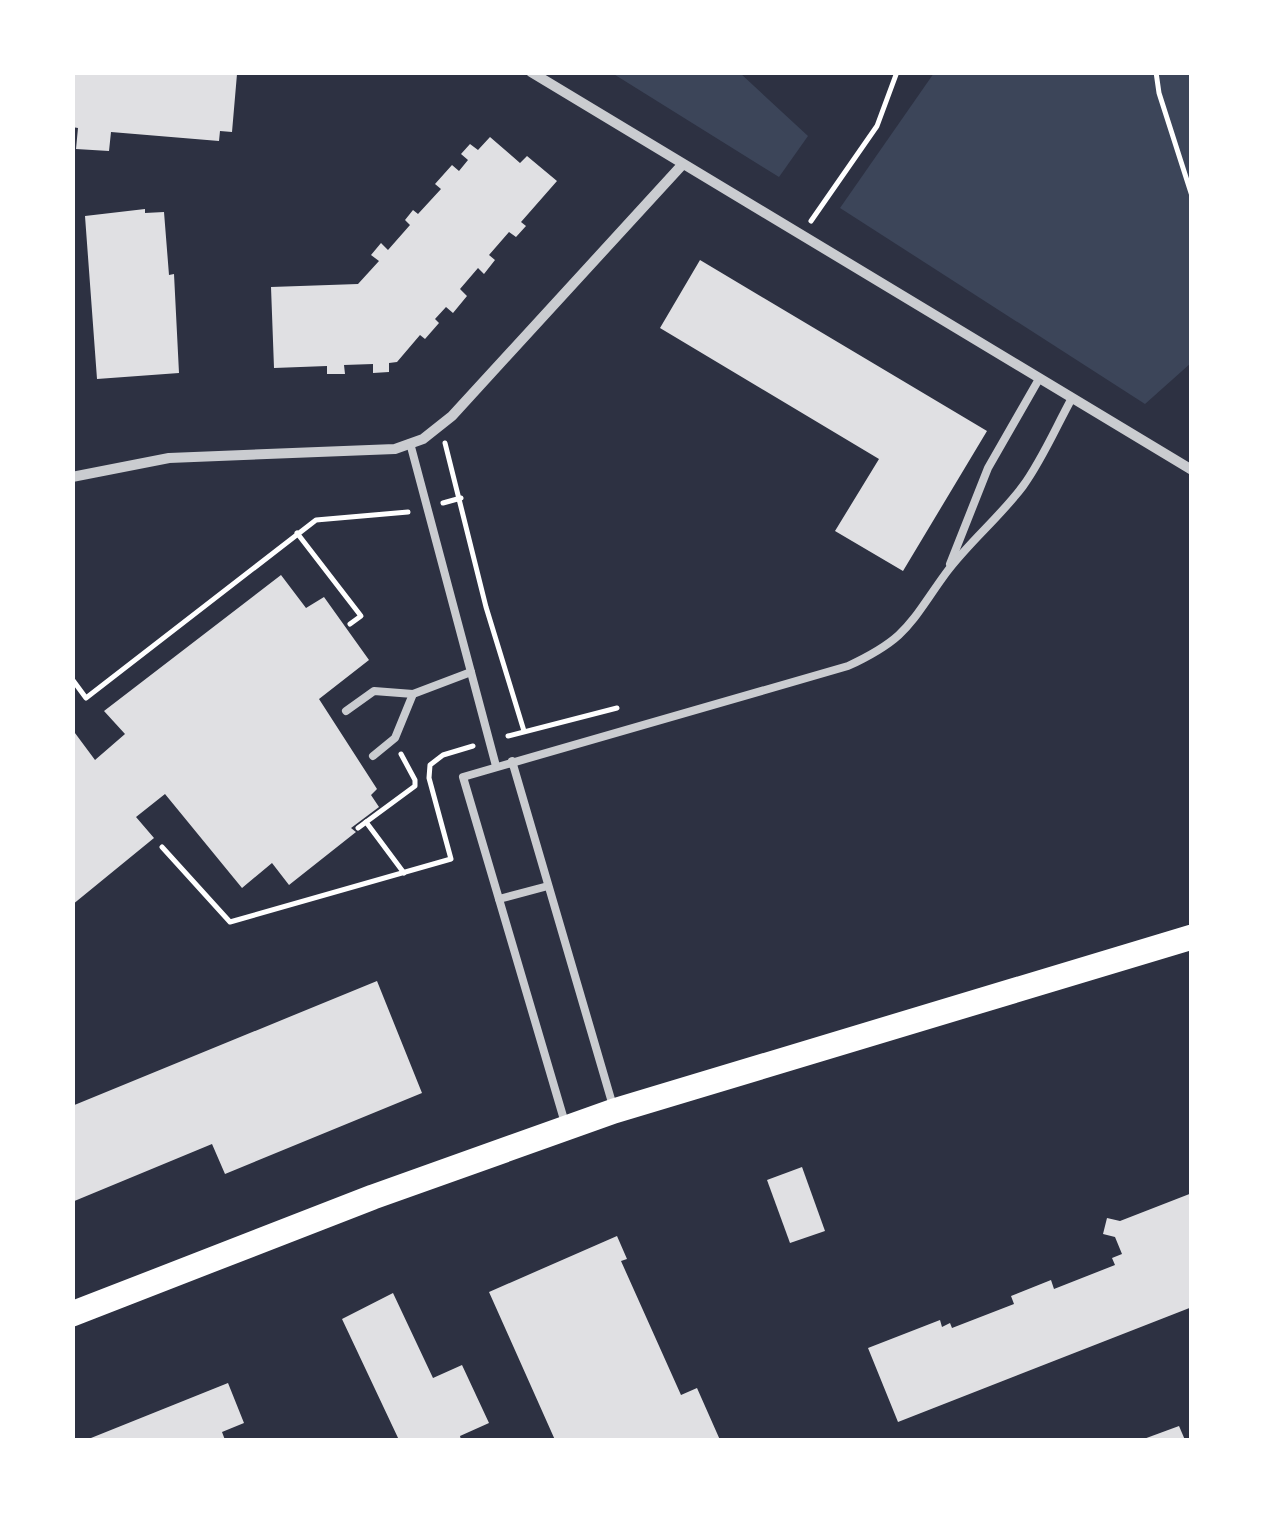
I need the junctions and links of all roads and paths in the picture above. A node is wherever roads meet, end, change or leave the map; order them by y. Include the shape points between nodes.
1 (531, 72) edge
2 (897, 72) edge
3 (1156, 72) edge
4 (682, 165) junction
5 (1192, 196) edge
6 (801, 236) junction
7 (1039, 378) junction
8 (1072, 398) junction
9 (437, 428) junction
10 (410, 443) junction
11 (1192, 470) edge
12 (72, 477) edge
13 (461, 498) junction
14 (427, 507) junction
15 (298, 533) junction
16 (946, 573) junction
17 (350, 624) dead end
18 (470, 672) junction
19 (72, 679) edge
20 (414, 694) junction
21 (616, 708) dead end
22 (346, 711) dead end
23 (524, 731) junction
24 (396, 738) junction
25 (489, 741) junction
26 (372, 756) dead end
27 (512, 761) junction
28 (496, 766) junction
29 (366, 822) junction
30 (358, 828) dead end
31 (162, 847) dead end
32 (404, 873) junction
33 (548, 886) junction
34 (499, 899) junction
35 (1192, 937) edge
36 (614, 1110) junction
37 (566, 1128) junction
38 (72, 1314) edge

1 - 4 street
2 - 6 path via 877,126
3 - 5 path
4 - 6 street
4 - 9 street
6 - 7 street
7 - 8 street
7 - 16 lane via 988,468
8 - 11 street
8 - 16 lane via 1024,484
9 - 10 street
9 - 13 path
10 - 12 street via 358,452 170,458
10 - 14 lane
13 - 14 path
13 - 23 path
14 - 15 path via 316,520
14 - 18 lane
15 - 17 path via 360,616
15 - 19 path via 86,698
16 - 27 lane via 901,636 848,666
18 - 20 lane
18 - 25 lane
20 - 22 lane via 374,691
20 - 24 lane
21 - 23 path
23 - 25 path
24 - 26 lane
24 - 29 path via 415,786
25 - 28 lane
25 - 32 path via 443,754 430,765 451,859
27 - 28 lane
27 - 33 lane
28 - 34 lane via 463,776
29 - 30 path
29 - 32 path
31 - 32 path via 230,922
33 - 34 lane
33 - 36 lane
34 - 37 lane
35 - 36 main road
36 - 37 main road
37 - 38 main road

